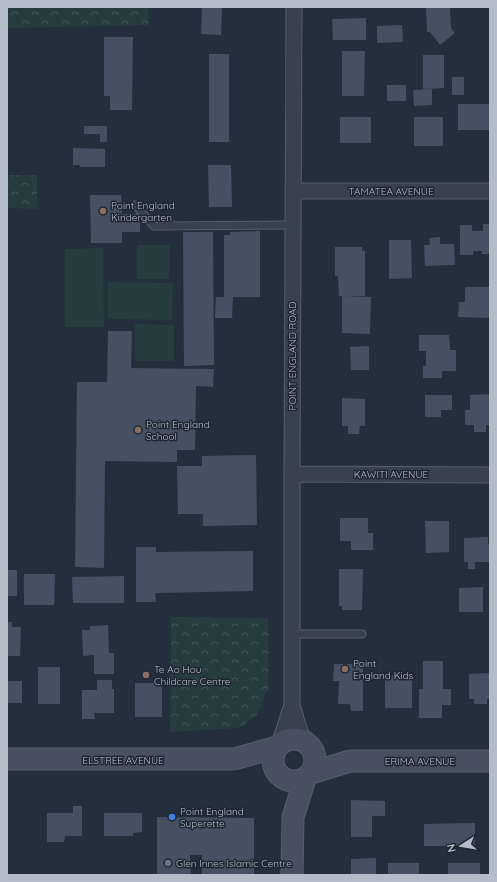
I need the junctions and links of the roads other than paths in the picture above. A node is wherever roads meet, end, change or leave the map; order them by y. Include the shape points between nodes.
1 (294, 7) edge
2 (293, 191) junction
3 (490, 191) edge
4 (135, 205) dead end
5 (293, 225) junction
6 (292, 474) junction
7 (490, 475) edge
8 (292, 634) junction
9 (362, 634) dead end
10 (292, 705) junction
11 (278, 746) junction
12 (307, 746) junction
13 (7, 759) edge
14 (238, 759) junction
15 (350, 761) junction
16 (490, 761) edge
17 (280, 776) junction
18 (308, 776) junction
19 (293, 817) junction
20 (292, 875) edge

1 - 2 street, POINT ENGLAND ROAD
2 - 3 street, TAMATEA AVENUE
2 - 5 street, POINT ENGLAND ROAD
4 - 5 lane via 154,226
5 - 6 street, POINT ENGLAND ROAD
6 - 7 street, KAWITI AVENUE
6 - 8 street, POINT ENGLAND ROAD
8 - 9 lane
8 - 10 street, POINT ENGLAND ROAD
10 - 11 street, POINT ENGLAND ROAD
10 - 12 street, POINT ENGLAND ROAD
11 - 12 street via 293,739
11 - 14 street
11 - 17 street via 273,767
12 - 15 street, ERIMA AVENUE
12 - 18 street via 315,759 314,767
13 - 14 street, ELSTREE AVENUE
14 - 17 street
15 - 16 street, ERIMA AVENUE
15 - 18 street, ERIMA AVENUE
17 - 18 street via 292,782
17 - 19 street
18 - 19 street
19 - 20 street

